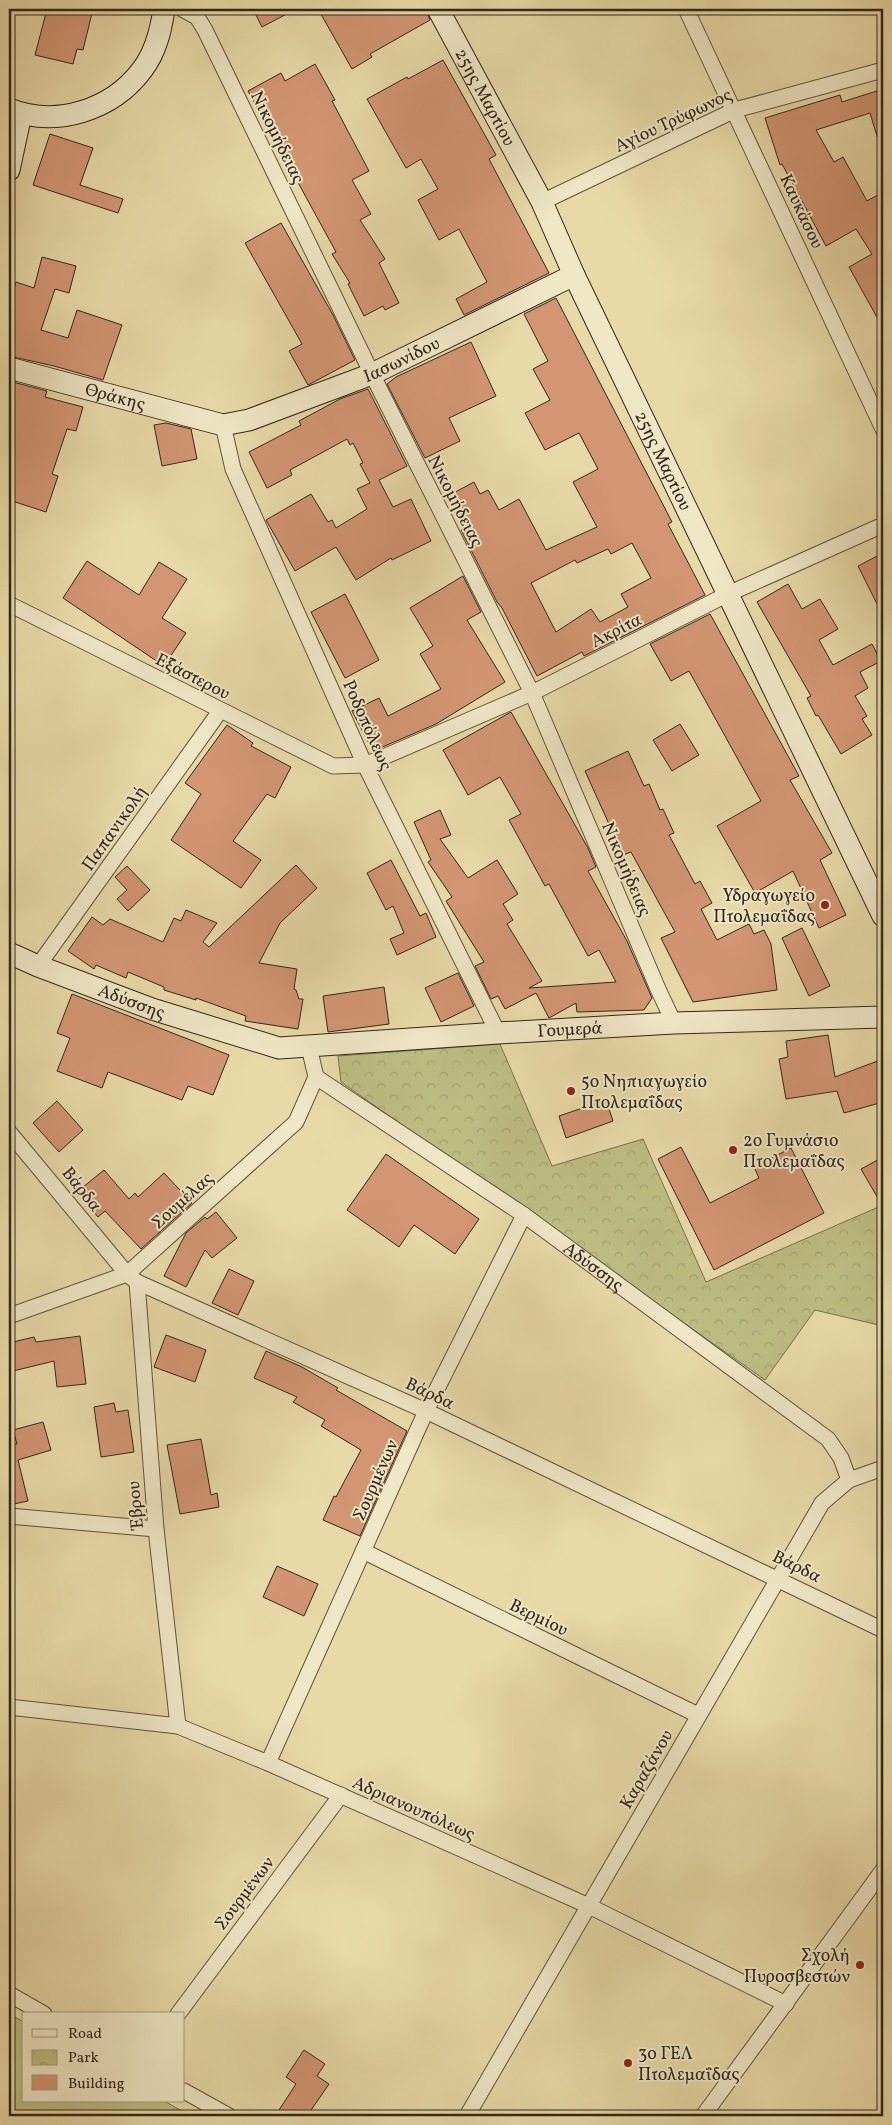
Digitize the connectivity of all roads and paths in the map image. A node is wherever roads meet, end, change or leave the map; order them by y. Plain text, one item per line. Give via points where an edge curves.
1 (164, 9) edge
2 (182, 9) edge
3 (438, 9) edge
4 (686, 9) edge
5 (883, 70) edge
6 (735, 110) junction
7 (15, 112) edge
8 (9, 170) edge
9 (542, 202) junction
10 (574, 275) junction
11 (9, 368) edge
12 (372, 374) junction
13 (223, 425) junction
14 (883, 429) edge
15 (883, 525) edge
16 (728, 594) junction
17 (9, 604) edge
18 (532, 693) junction
19 (220, 711) junction
20 (365, 765) junction
21 (883, 916) edge
22 (9, 953) edge
23 (38, 966) junction
24 (883, 1017) edge
25 (674, 1024) junction
26 (498, 1033) junction
27 (258, 1042) joint
28 (309, 1047) junction
29 (316, 1077) junction
30 (9, 1132) edge
31 (524, 1215) junction
32 (132, 1278) junction
33 (9, 1316) edge
34 (426, 1411) junction
35 (883, 1468) edge
36 (849, 1480) junction
37 (9, 1516) edge
38 (156, 1529) junction
39 (363, 1552) junction
40 (778, 1578) junction
41 (883, 1630) edge
42 (9, 1707) edge
43 (698, 1715) junction
44 (178, 1726) junction
45 (268, 1763) junction
46 (341, 1795) junction
47 (883, 1870) edge
48 (589, 1906) junction
49 (9, 1994) edge
50 (786, 2004) junction
51 (40, 2012) edge
52 (179, 2012) edge
53 (185, 2092) edge
54 (228, 2116) edge
55 (467, 2116) edge
56 (702, 2116) edge

1 - 7 street via 160,35 143,69 116,96 84,112 54,117
2 - 12 street, Νικομήδειας via 197,17 205,30
3 - 9 street, 25ης Μαρτίου
4 - 6 street, Καυκάσου
5 - 6 street, Αγίου Τρύφωνος
6 - 9 street, Αγίου Τρύφωνος
6 - 14 street, Καυκάσου
7 - 8 street
9 - 10 street, 25ης Μαρτίου
10 - 12 street, Ιασωνίδου
10 - 16 street, 25ης Μαρτίου
11 - 13 street, Θράκης
12 - 13 street, Ιασωνίδου via 249,420
12 - 18 street, Νικομήδειας
13 - 20 street, Ροδοπόλεως via 233,469
15 - 16 street, Ακρίτα
16 - 18 street, Ακρίτα
16 - 21 street, 25ης Μαρτίου
17 - 19 street, Εξάστερου
18 - 20 street, Ακρίτα
18 - 25 street, Νικομήδειας
19 - 20 street, Εξάστερου via 332,766
19 - 23 street, Παπανικολή
20 - 26 street, Ροδοπόλεως
22 - 23 street, Αδύσσης
23 - 27 street, Αδύσσης via 152,1009
24 - 25 street, Γουμερά
25 - 26 street, Γουμερά
26 - 28 street, Γουμερά
27 - 28 street, Γουμερά via 279,1048
28 - 29 street
29 - 31 street, Αδύσσης
29 - 32 street, Σουμέλας via 296,1122
30 - 32 street, Βάρδα
31 - 34 street, Σουρμένων
31 - 36 street, Αδύσσης via 828,1439 841,1458
32 - 33 street, Σουμέλας
32 - 34 street, Βάρδα
32 - 38 street, Έβρου
34 - 39 street, Σουρμένων
34 - 40 street, Βάρδα
35 - 36 street, Καραζάνου
36 - 40 street, Καραζάνου via 822,1504
37 - 38 street
38 - 44 street, Έβρου
39 - 43 street, Βερμίου
39 - 45 street, Σουρμένων
40 - 41 street, Βάρδα
40 - 43 street, Καραζάνου
42 - 44 street, Αδριανουπόλεως
43 - 48 street, Καραζάνου
44 - 45 street, Αδριανουπόλεως
45 - 46 street, Αδριανουπόλεως
46 - 48 street, Αδριανουπόλεως
46 - 52 street, Σουρμένων
47 - 50 street
48 - 50 street, Αδριανουπόλεως
48 - 55 street, Καραζάνου
49 - 51 street
50 - 56 street
53 - 54 street

